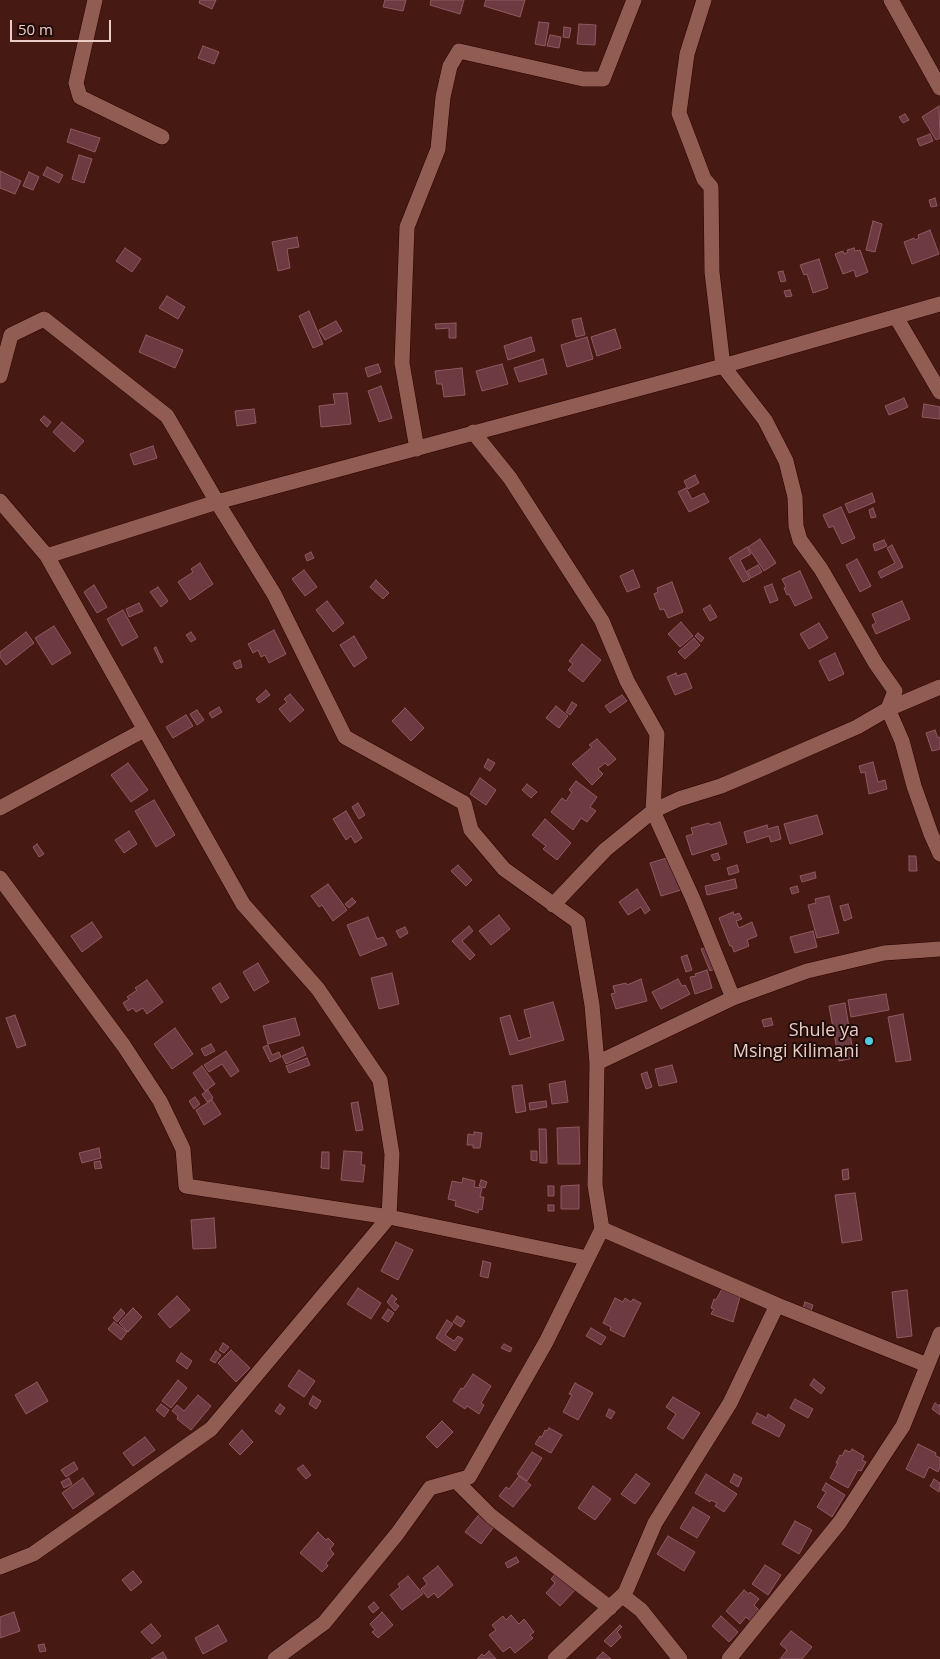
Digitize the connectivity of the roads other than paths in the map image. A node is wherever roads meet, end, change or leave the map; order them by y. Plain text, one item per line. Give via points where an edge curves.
1 (95, 0) edge
2 (634, 0) edge
3 (704, 0) edge
4 (891, 0) edge
5 (940, 88) edge
6 (162, 137) dead end
7 (940, 304) edge
8 (896, 317) junction
9 (723, 366) junction
10 (0, 376) edge
11 (940, 392) edge
12 (473, 432) junction
13 (417, 448) junction
14 (0, 501) edge
15 (217, 502) junction
16 (47, 556) junction
17 (940, 687) edge
18 (888, 709) junction
19 (144, 730) junction
20 (0, 808) edge
21 (653, 810) junction
22 (940, 854) edge
23 (0, 878) edge
24 (553, 905) junction
25 (940, 949) edge
26 (733, 998) junction
27 (597, 1063) junction
28 (389, 1217) junction
29 (602, 1229) junction
30 (588, 1258) junction
31 (777, 1305) junction
32 (940, 1334) edge
33 (927, 1365) junction
34 (456, 1481) junction
35 (0, 1567) edge
36 (623, 1596) junction
37 (610, 1608) junction
38 (275, 1659) edge
39 (555, 1659) edge
40 (680, 1659) edge
41 (729, 1659) edge

1 - 6 street via 76,83 80,97
2 - 13 street via 603,79 583,79 459,51 450,66 438,149 407,227 402,363
3 - 9 street via 687,54 679,113 704,179 711,187 712,272
4 - 5 street
7 - 8 street
8 - 9 street
8 - 11 street
9 - 12 street
9 - 18 street via 765,420 786,461 795,497 800,540 896,692
10 - 15 street via 12,335 44,319 167,416
12 - 13 street
12 - 21 street via 510,478 602,621 627,682 657,734
13 - 15 street
14 - 16 street
15 - 16 street
15 - 24 street via 274,594 345,737 464,803 471,830 504,869
16 - 19 street
17 - 18 street
18 - 21 street via 857,727 770,765
18 - 22 street
19 - 20 street
19 - 28 street via 243,904 318,989 380,1080 392,1154
21 - 24 street via 605,850
21 - 26 street
23 - 28 street via 124,1046 160,1101 183,1149 186,1186
24 - 27 street via 578,922 592,1005
25 - 26 street via 884,953 807,971
26 - 27 street
27 - 29 street via 595,1185
28 - 30 street
28 - 35 street via 210,1429 33,1554
29 - 30 street
29 - 31 street
30 - 34 street via 546,1342 469,1477
31 - 33 street
31 - 36 street via 730,1403 656,1523
32 - 33 street
33 - 41 street via 903,1426 840,1522
34 - 37 street via 491,1516
34 - 38 street via 430,1488 324,1623
36 - 37 street
36 - 40 street via 641,1610
37 - 39 street

